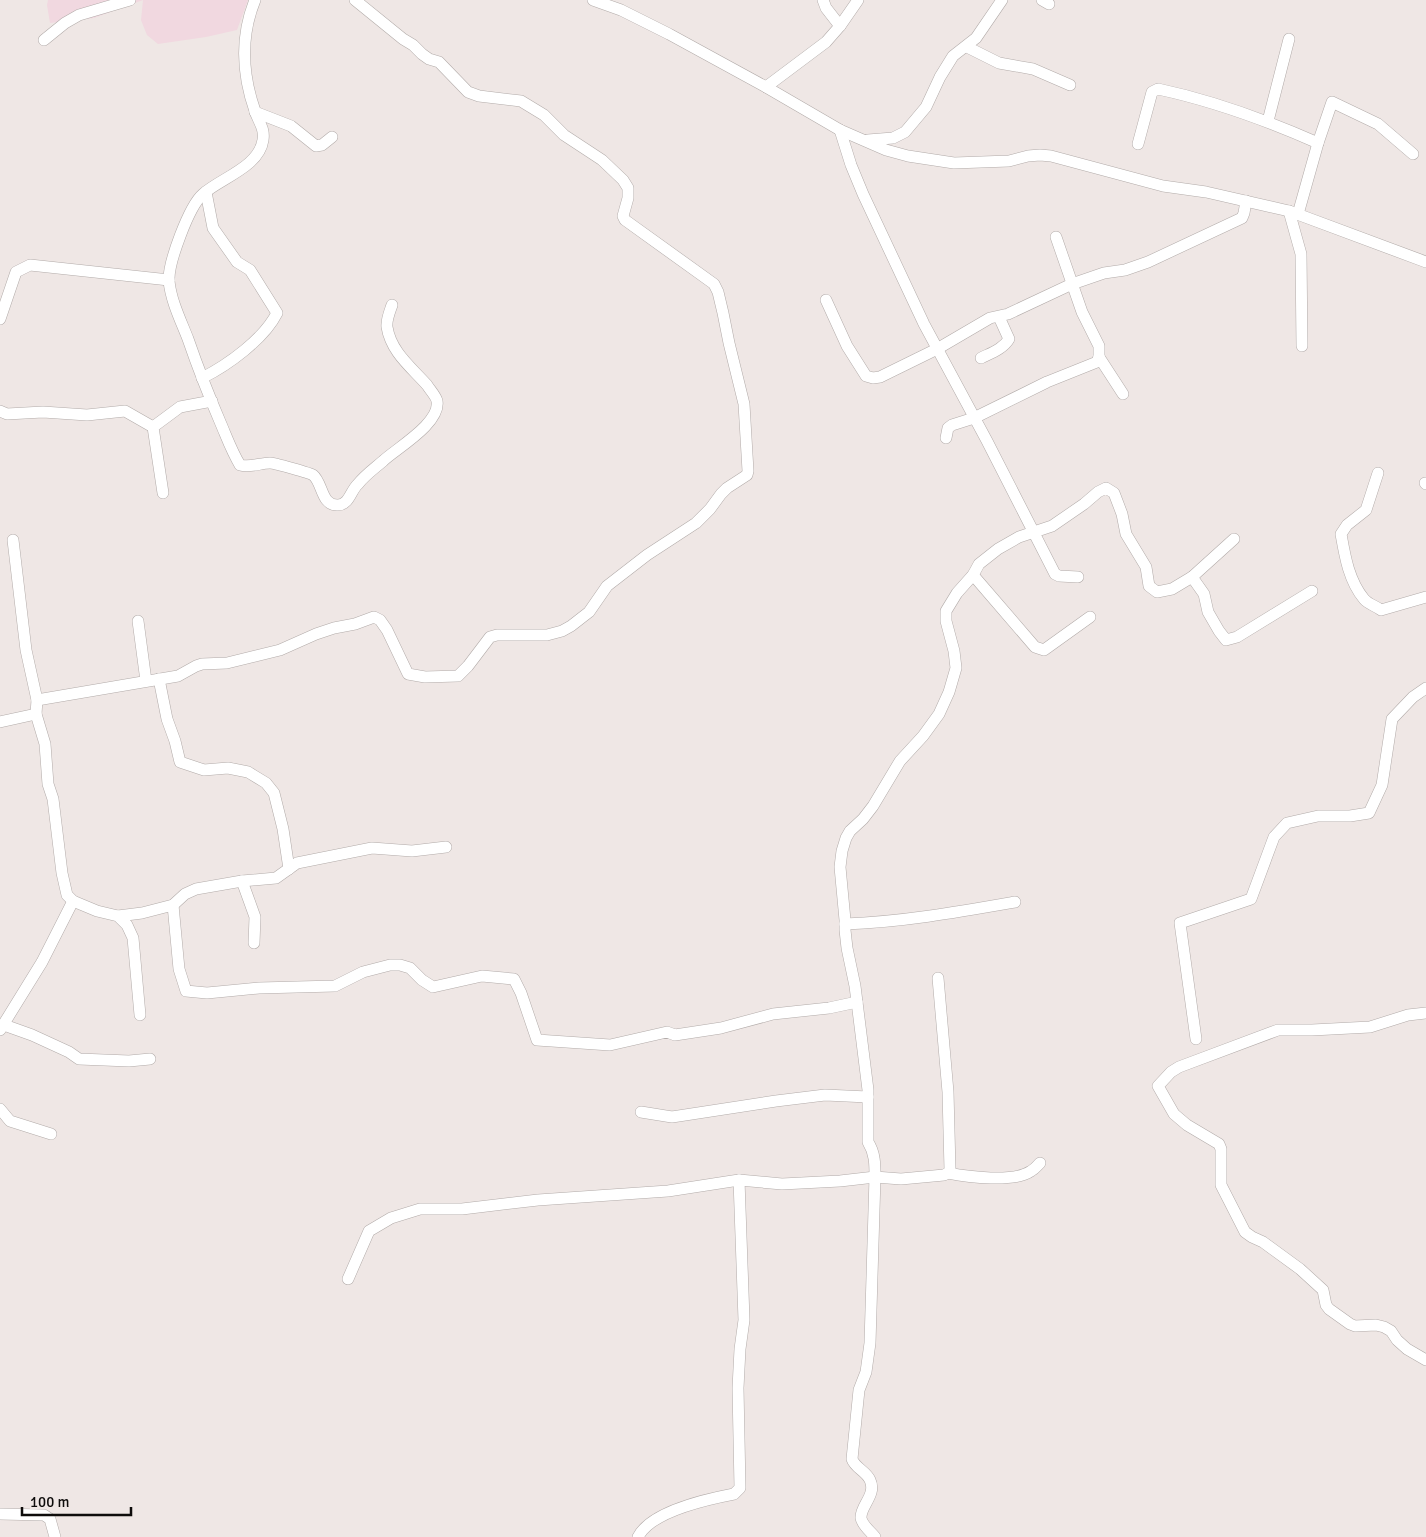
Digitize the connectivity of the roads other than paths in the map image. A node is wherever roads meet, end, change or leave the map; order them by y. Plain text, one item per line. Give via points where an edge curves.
1 (130, 0) edge
2 (255, 0) edge
3 (355, 0) edge
4 (593, 0) edge
5 (822, 0) edge
6 (858, 0) edge
7 (1002, 0) edge
8 (840, 26) junction
9 (1289, 39) dead end
10 (44, 40) dead end
11 (967, 47) junction
12 (1070, 85) dead end
13 (766, 87) junction
14 (255, 112) junction
15 (1268, 121) junction
16 (840, 130) junction
17 (332, 137) dead end
18 (864, 141) junction
19 (1318, 143) junction
20 (1138, 144) dead end
21 (1413, 154) dead end
22 (206, 192) junction
23 (1246, 201) junction
24 (1294, 213) junction
25 (1056, 237) dead end
26 (1426, 262) edge
27 (169, 280) junction
28 (1072, 284) junction
29 (826, 300) dead end
30 (392, 305) dead end
31 (1000, 317) junction
32 (0, 318) edge
33 (1302, 346) dead end
34 (937, 349) junction
35 (1099, 357) junction
36 (981, 358) dead end
37 (202, 378) junction
38 (1123, 394) dead end
39 (212, 401) junction
40 (0, 411) edge
41 (974, 418) junction
42 (153, 427) junction
43 (946, 438) dead end
44 (1378, 473) dead end
45 (163, 493) dead end
46 (1033, 531) junction
47 (13, 540) dead end
48 (1234, 540) dead end
49 (973, 575) junction
50 (1078, 577) dead end
51 (1192, 577) junction
52 (1312, 591) dead end
53 (1426, 597) edge
54 (1090, 617) dead end
55 (138, 622) dead end
56 (159, 679) junction
57 (146, 681) junction
58 (1426, 688) edge
59 (38, 700) junction
60 (36, 714) junction
61 (0, 722) edge
62 (446, 847) dead end
63 (289, 869) junction
64 (242, 881) junction
65 (73, 901) junction
66 (1014, 902) dead end
67 (173, 905) junction
68 (118, 916) junction
69 (845, 924) junction
70 (254, 943) dead end
71 (938, 978) dead end
72 (857, 1002) junction
73 (1426, 1014) edge
74 (140, 1015) dead end
75 (2, 1027) edge
76 (1196, 1039) dead end
77 (150, 1059) dead end
78 (868, 1097) junction
79 (0, 1110) edge
80 (642, 1112) dead end
81 (51, 1134) dead end
82 (1040, 1163) dead end
83 (948, 1173) junction
84 (875, 1178) junction
85 (739, 1180) junction
86 (348, 1279) dead end
87 (1426, 1360) edge
88 (0, 1514) edge
89 (55, 1537) edge
90 (638, 1537) edge
91 (876, 1537) edge

1 - 10 street via 79,15
2 - 14 street via 246,31 245,74
3 - 56 street via 429,60 439,62 468,92 521,101 602,160 628,188 625,220 714,284 724,313 744,404 747,475 727,488 696,522 607,586 588,612 571,626 547,635 490,637 458,676 408,674 387,630 374,617 316,634 280,650 227,663 202,664 178,676
4 - 13 street via 669,34
5 - 8 street
6 - 8 street
7 - 11 street
8 - 13 street via 826,42
9 - 15 street
11 - 12 street via 999,63 1033,69
11 - 18 street via 953,56 926,107 905,132 893,138
13 - 16 street
14 - 17 street via 291,126 316,146
14 - 22 street via 263,129 260,150 245,168
15 - 19 street
15 - 20 street via 1158,89 1152,92
16 - 18 street
16 - 34 street via 850,165
18 - 23 street via 908,156 954,163 1051,156 1163,186
19 - 21 street via 1332,102 1378,124
19 - 24 street
22 - 27 street via 187,218 172,259
22 - 37 street via 212,228 237,262 250,270 277,313 233,360
23 - 24 street
23 - 28 street via 1242,218 1167,254 1125,270
24 - 26 street
24 - 33 street via 1302,254
25 - 28 street
27 - 32 street via 30,265 16,272
27 - 37 street
28 - 31 street
28 - 35 street via 1099,346
29 - 34 street via 847,346 866,376 880,377
30 - 39 street via 386,325 392,342 432,393 437,401 436,410 424,429 357,484 346,502 330,503 312,474 272,463 240,465
31 - 34 street via 990,318
31 - 36 street via 1008,342
34 - 41 street
35 - 38 street
35 - 41 street via 1097,362 1047,382
37 - 39 street
39 - 42 street via 180,407
40 - 42 street via 7,414 87,415 125,411
41 - 43 street via 952,425
41 - 46 street
42 - 45 street
44 - 53 street via 1366,510 1341,534 1352,579 1365,600 1381,610
46 - 49 street via 986,558
46 - 50 street via 1055,574
46 - 51 street via 1052,526 1106,488 1114,493 1126,534 1146,567 1149,586 1157,592 1172,589
47 - 59 street via 26,650
48 - 51 street
49 - 54 street via 1035,647 1044,650
49 - 69 street via 946,611 956,668 939,714 900,761 864,819 846,838 840,867
51 - 52 street via 1204,594 1218,632 1226,640 1237,638
55 - 57 street
56 - 57 street
56 - 63 street via 180,762 204,770 228,768 248,772 266,783 274,794
57 - 59 street
58 - 76 street via 1392,719 1382,785 1368,813 1318,816 1287,823 1274,838 1251,899 1180,923
59 - 60 street
60 - 61 street
60 - 65 street via 45,744 48,784 65,887
62 - 63 street via 412,851 372,848 297,863
63 - 64 street via 276,878
64 - 67 street via 196,889
64 - 70 street via 255,918
65 - 68 street
65 - 75 street via 42,962
66 - 69 street via 954,913
67 - 68 street
67 - 72 street via 179,969 186,992 335,986 363,972 390,965 410,968 433,987 482,976 514,979 537,1040 610,1045 667,1032 675,1035 721,1028 773,1014
68 - 74 street via 132,933
69 - 72 street
71 - 83 street via 948,1092
72 - 78 street
73 - 87 street via 1408,1015 1370,1027 1278,1030 1179,1067 1158,1086 1174,1114 1219,1144 1221,1185 1245,1232 1300,1269 1323,1290 1329,1309 1355,1326 1384,1327 1407,1349
75 - 77 street via 64,1050 79,1059
78 - 80 street via 825,1095 672,1116
78 - 84 street via 868,1142 873,1149
79 - 81 street via 10,1121
82 - 83 street via 1030,1172 1015,1176 986,1178
83 - 84 street via 901,1179
84 - 85 street via 782,1184
84 - 91 street via 870,1343 866,1372 859,1390 852,1451 854,1464 870,1480 871,1490 861,1518
85 - 86 street via 668,1191 462,1209 420,1209 391,1218 369,1231
85 - 90 street via 744,1320 738,1388 740,1488 734,1494 681,1507 645,1527
88 - 89 street via 44,1515 50,1519

